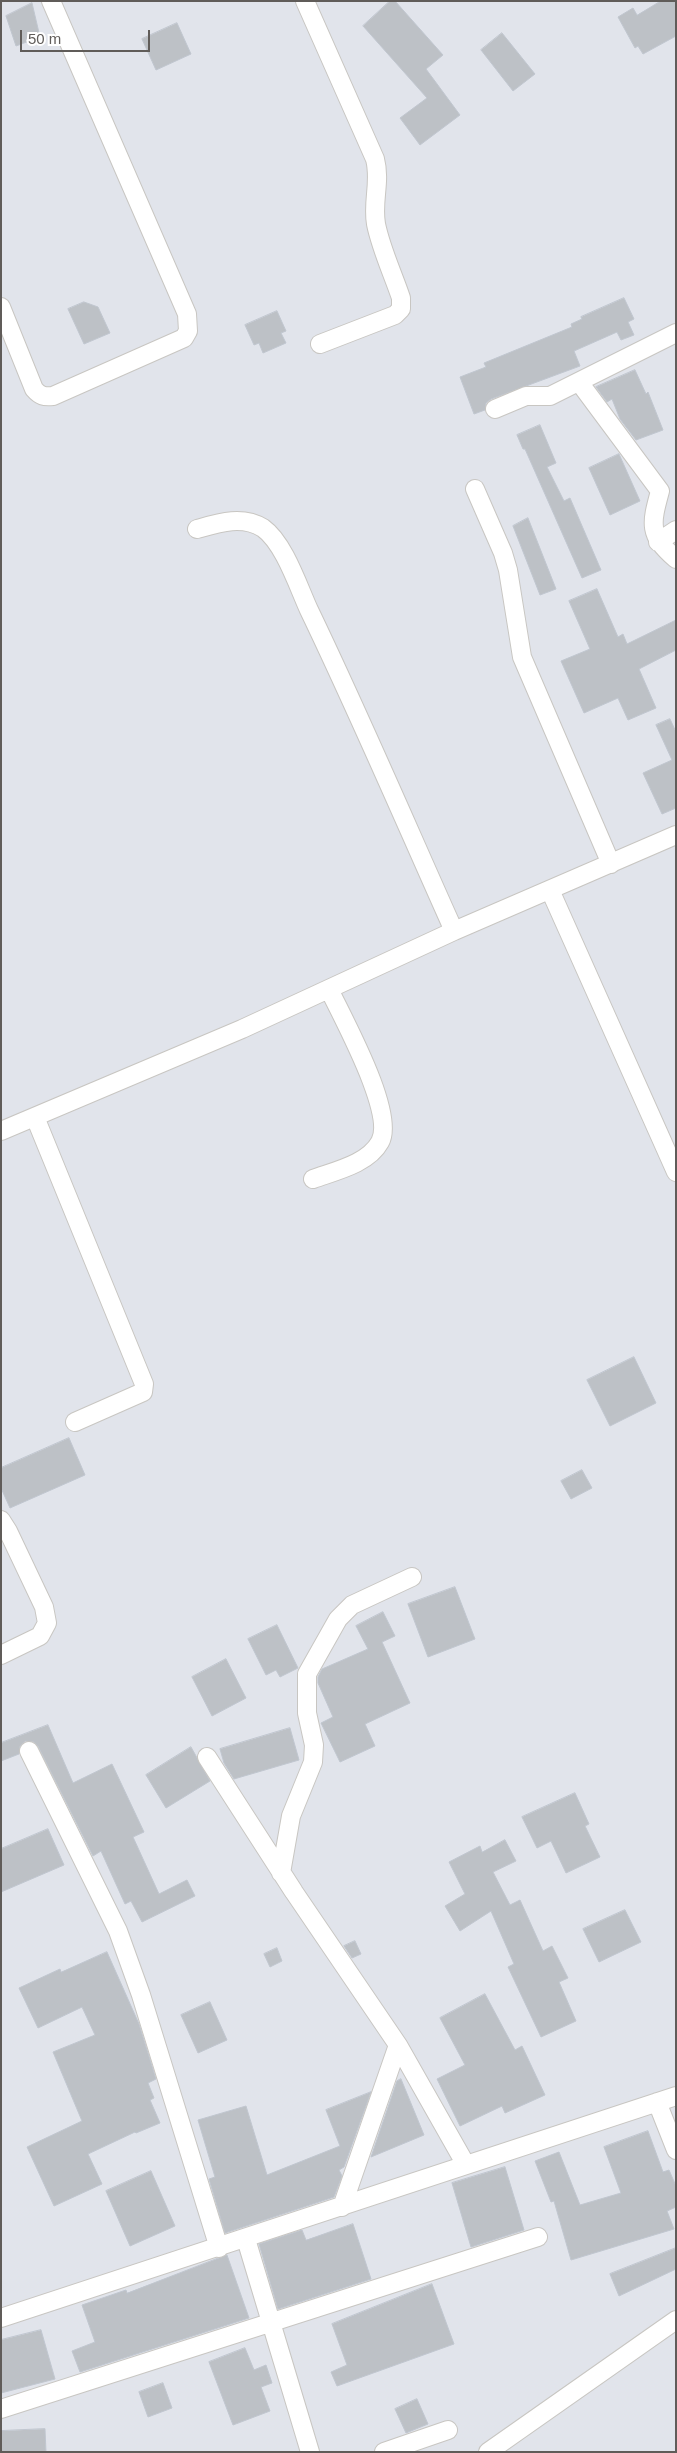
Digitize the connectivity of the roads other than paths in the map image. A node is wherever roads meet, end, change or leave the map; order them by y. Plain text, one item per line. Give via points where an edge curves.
1 (51, 1) edge
2 (305, 1) edge
3 (1, 307) edge
4 (676, 333) edge
5 (320, 344) dead end
6 (579, 382) junction
7 (495, 409) dead end
8 (475, 489) dead end
9 (668, 493) edge
10 (197, 529) dead end
11 (676, 530) edge
12 (658, 542) junction
13 (676, 559) edge
14 (676, 835) edge
15 (611, 864) junction
16 (550, 890) junction
17 (454, 931) junction
18 (329, 989) junction
19 (35, 1117) junction
20 (2, 1127) edge
21 (676, 1172) edge
22 (313, 1178) dead end
23 (75, 1422) dead end
24 (1, 1520) edge
25 (412, 1577) dead end
26 (1, 1655) edge
27 (29, 1751) dead end
28 (207, 1757) dead end
29 (281, 1873) junction
30 (398, 2045) junction
31 (676, 2096) edge
32 (657, 2102) junction
33 (676, 2150) edge
34 (466, 2164) junction
35 (342, 2207) junction
36 (538, 2237) dead end
37 (246, 2239) junction
38 (219, 2248) junction
39 (1, 2318) edge
40 (676, 2320) edge
41 (270, 2323) junction
42 (1, 2409) edge
43 (448, 2430) dead end
44 (310, 2452) edge
45 (384, 2452) edge
46 (488, 2452) edge

1 - 3 street via 187,314 188,331 184,338 45,397 34,389
2 - 5 street via 375,159 379,174 376,225 401,298 400,309 395,315
4 - 6 street
6 - 7 street via 550,396 526,396
6 - 9 street
8 - 15 street via 508,570 522,657
9 - 12 street via 653,517 653,530
10 - 17 street via 226,521 249,523 263,528 278,544
11 - 12 street
12 - 13 street
14 - 15 street
15 - 16 street
16 - 17 street
16 - 21 street
17 - 18 street
18 - 19 street
18 - 22 street via 379,1098 385,1130 380,1143 368,1155
19 - 20 street
19 - 23 street via 144,1384 143,1392 136,1396
24 - 26 street via 44,1607 47,1624 40,1636
25 - 29 street via 352,1605 338,1619 307,1674 307,1713 314,1745 313,1762 291,1816
27 - 38 street via 118,1931
28 - 29 street
29 - 30 street
30 - 34 street
30 - 35 street
31 - 32 street
32 - 33 street
32 - 34 street
34 - 35 street
35 - 37 street
36 - 41 street
37 - 38 street
37 - 41 street
38 - 39 street
40 - 46 street
41 - 42 street
41 - 44 street
43 - 45 street

